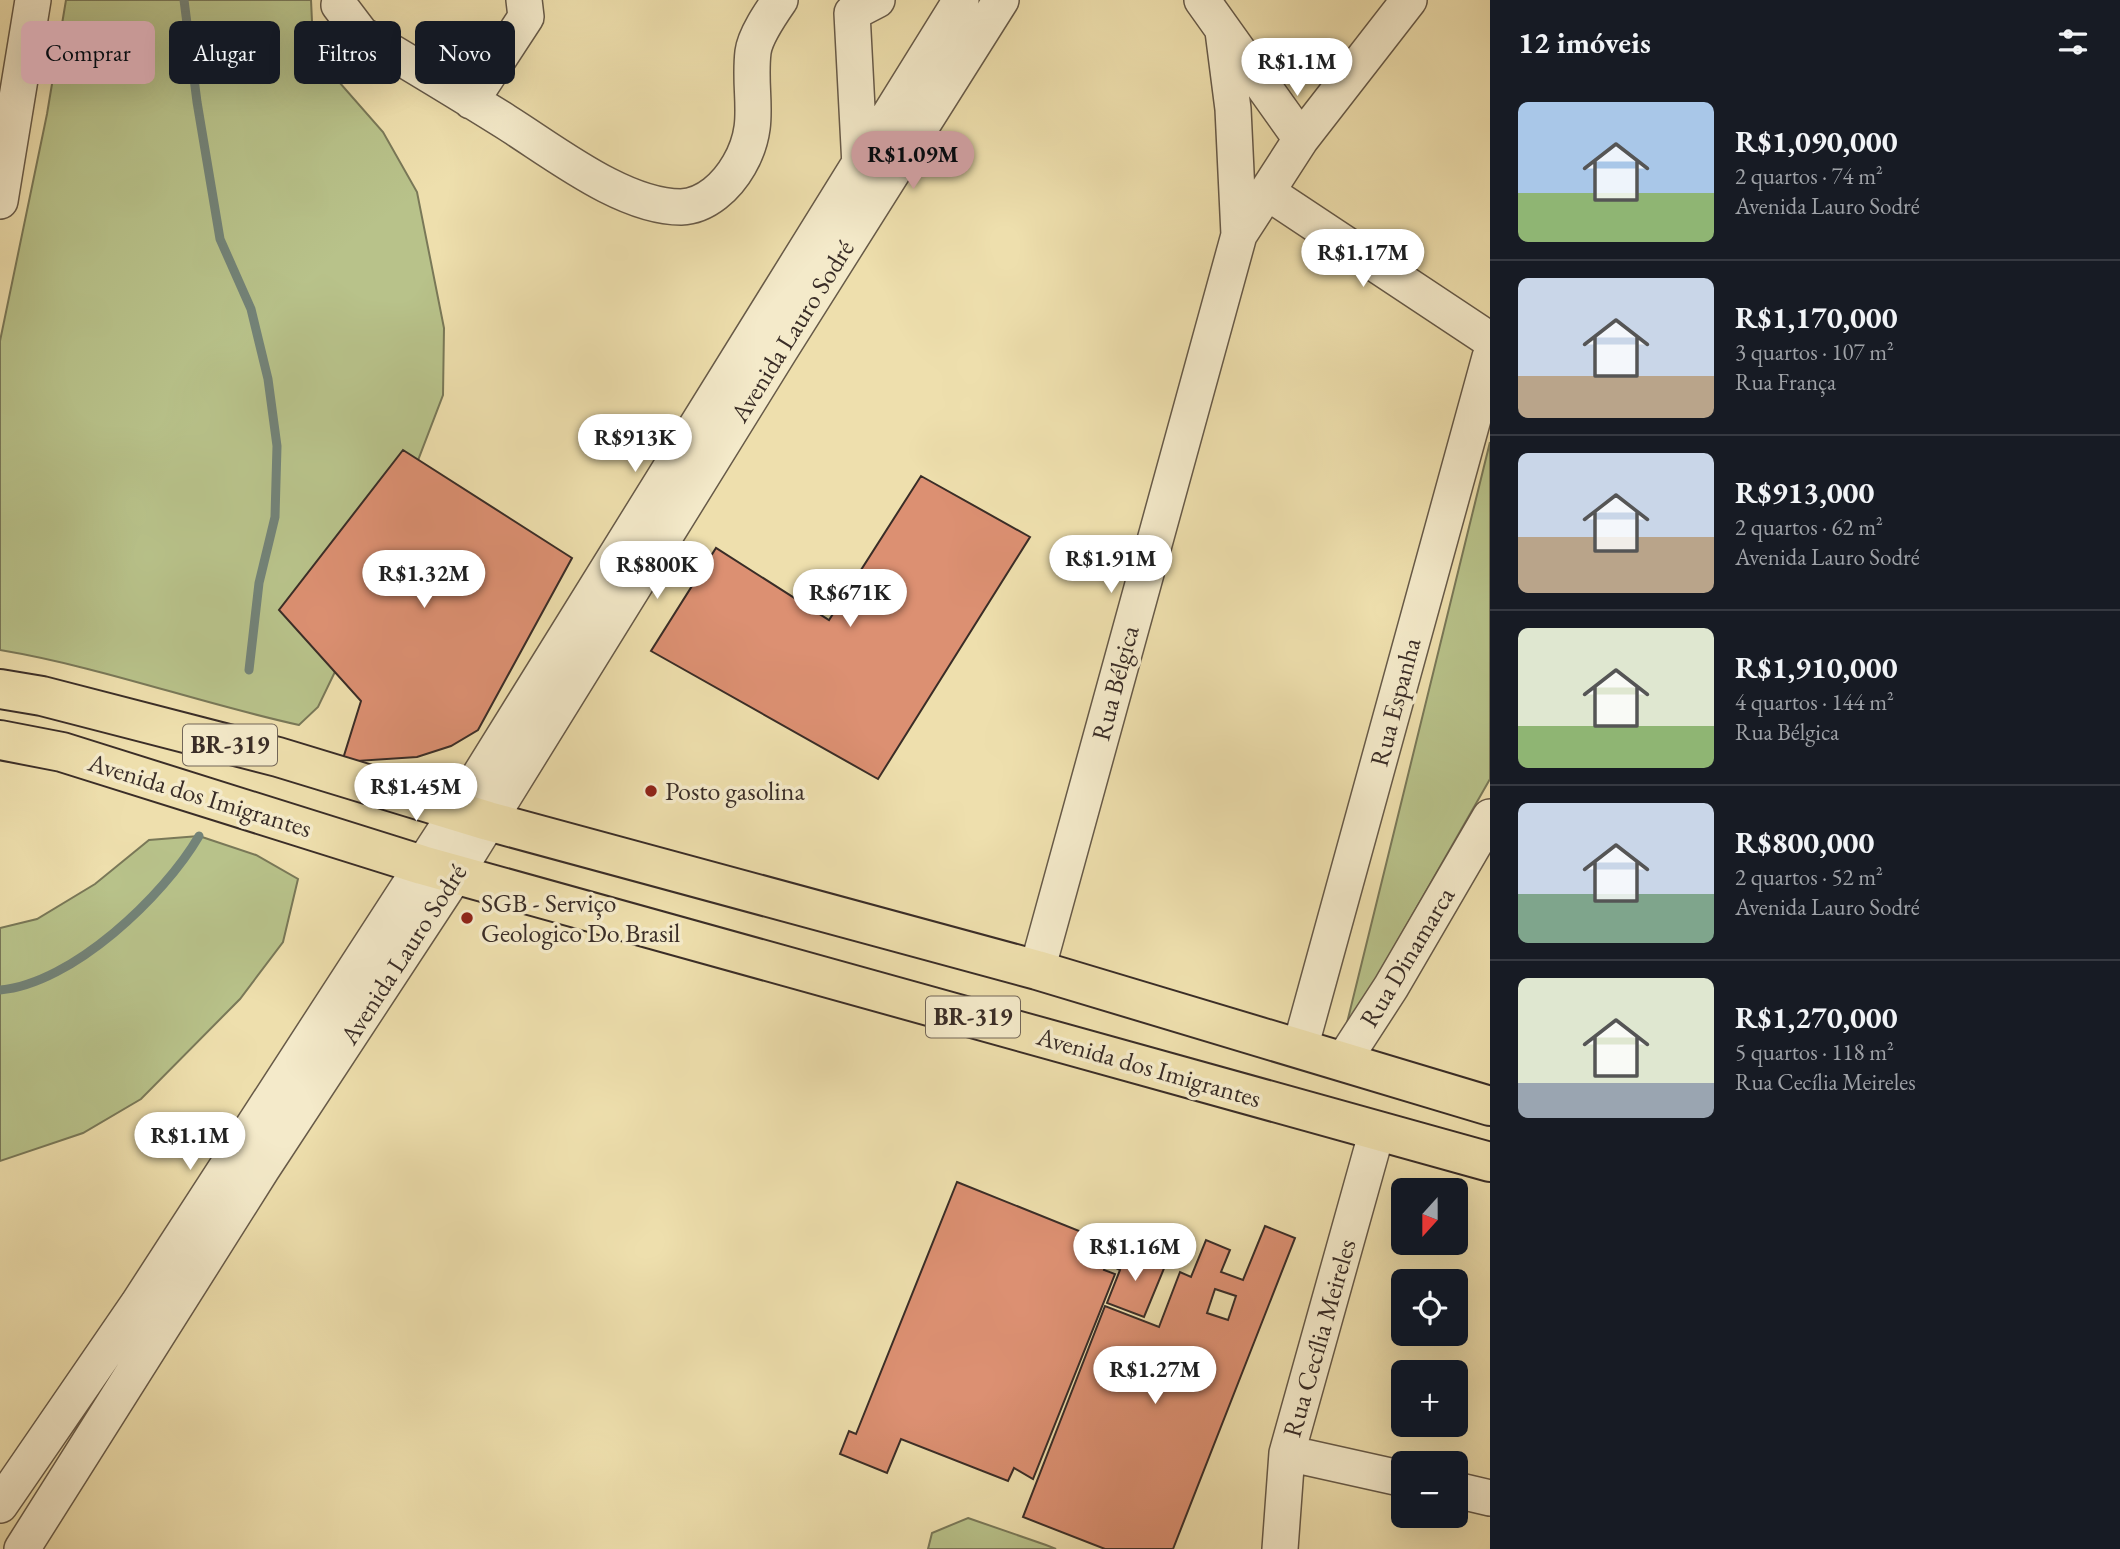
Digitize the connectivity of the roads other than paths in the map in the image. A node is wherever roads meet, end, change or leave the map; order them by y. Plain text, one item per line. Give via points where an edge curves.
1 (33, 0) edge
2 (340, 0) edge
3 (524, 0) edge
4 (780, 0) edge
5 (961, 0) edge
6 (1001, 0) edge
7 (1202, 0) edge
8 (1409, 0) edge
9 (853, 4) edge
10 (1223, 31) junction
11 (471, 101) junction
12 (1301, 139) junction
13 (860, 166) junction
14 (1267, 192) junction
15 (0, 201) edge
16 (1239, 235) junction
17 (1490, 341) edge
18 (1490, 357) edge
19 (0, 689) edge
20 (0, 740) edge
21 (472, 817) junction
22 (1490, 817) edge
23 (439, 869) junction
24 (1037, 970) junction
25 (1300, 1048) junction
26 (1343, 1061) junction
27 (1490, 1106) edge
28 (1377, 1131) junction
29 (1490, 1163) edge
30 (1287, 1453) junction
31 (1391, 1476) edge
32 (1468, 1493) edge
33 (1490, 1498) edge
34 (0, 1504) edge
35 (41, 1517) junction
36 (22, 1549) edge
37 (1280, 1549) edge

1 - 15 street
2 - 11 street via 346,18 361,34
3 - 11 street via 526,17
4 - 11 street via 753,49 755,111 750,142 737,168 703,203 667,206 625,192
5 - 13 street, Avenida Lauro Sodré
6 - 21 street, Avenida Lauro Sodré
7 - 10 street
8 - 12 street
9 - 13 street
10 - 12 street
10 - 16 street via 1233,109
12 - 14 street
13 - 21 street, Avenida Lauro Sodré
14 - 16 street
14 - 17 street
16 - 24 street, Rua Bélgica
18 - 25 street, Rua Espanha
19 - 21 highway, Avenida dos Imigrantes / BR-319 via 278,757
20 - 23 highway, Avenida dos Imigrantes / BR-319 via 62,752
21 - 23 street, Avenida Lauro Sodré
21 - 24 highway, Avenida dos Imigrantes / BR-319
22 - 26 street, Rua Dinamarca
23 - 28 highway, Avenida dos Imigrantes / BR-319
23 - 34 street, Avenida Lauro Sodré
23 - 35 street, Avenida Lauro Sodré
24 - 25 highway, Avenida dos Imigrantes / BR-319
25 - 26 highway, Avenida dos Imigrantes / BR-319
26 - 27 highway, Avenida dos Imigrantes / BR-319
28 - 29 highway, Avenida dos Imigrantes / BR-319
28 - 30 street, Rua Cecília Meireles
30 - 31 street
30 - 37 street, Rua Cecília Meireles
32 - 33 street
34 - 35 street
35 - 36 street, Avenida Lauro Sodré

